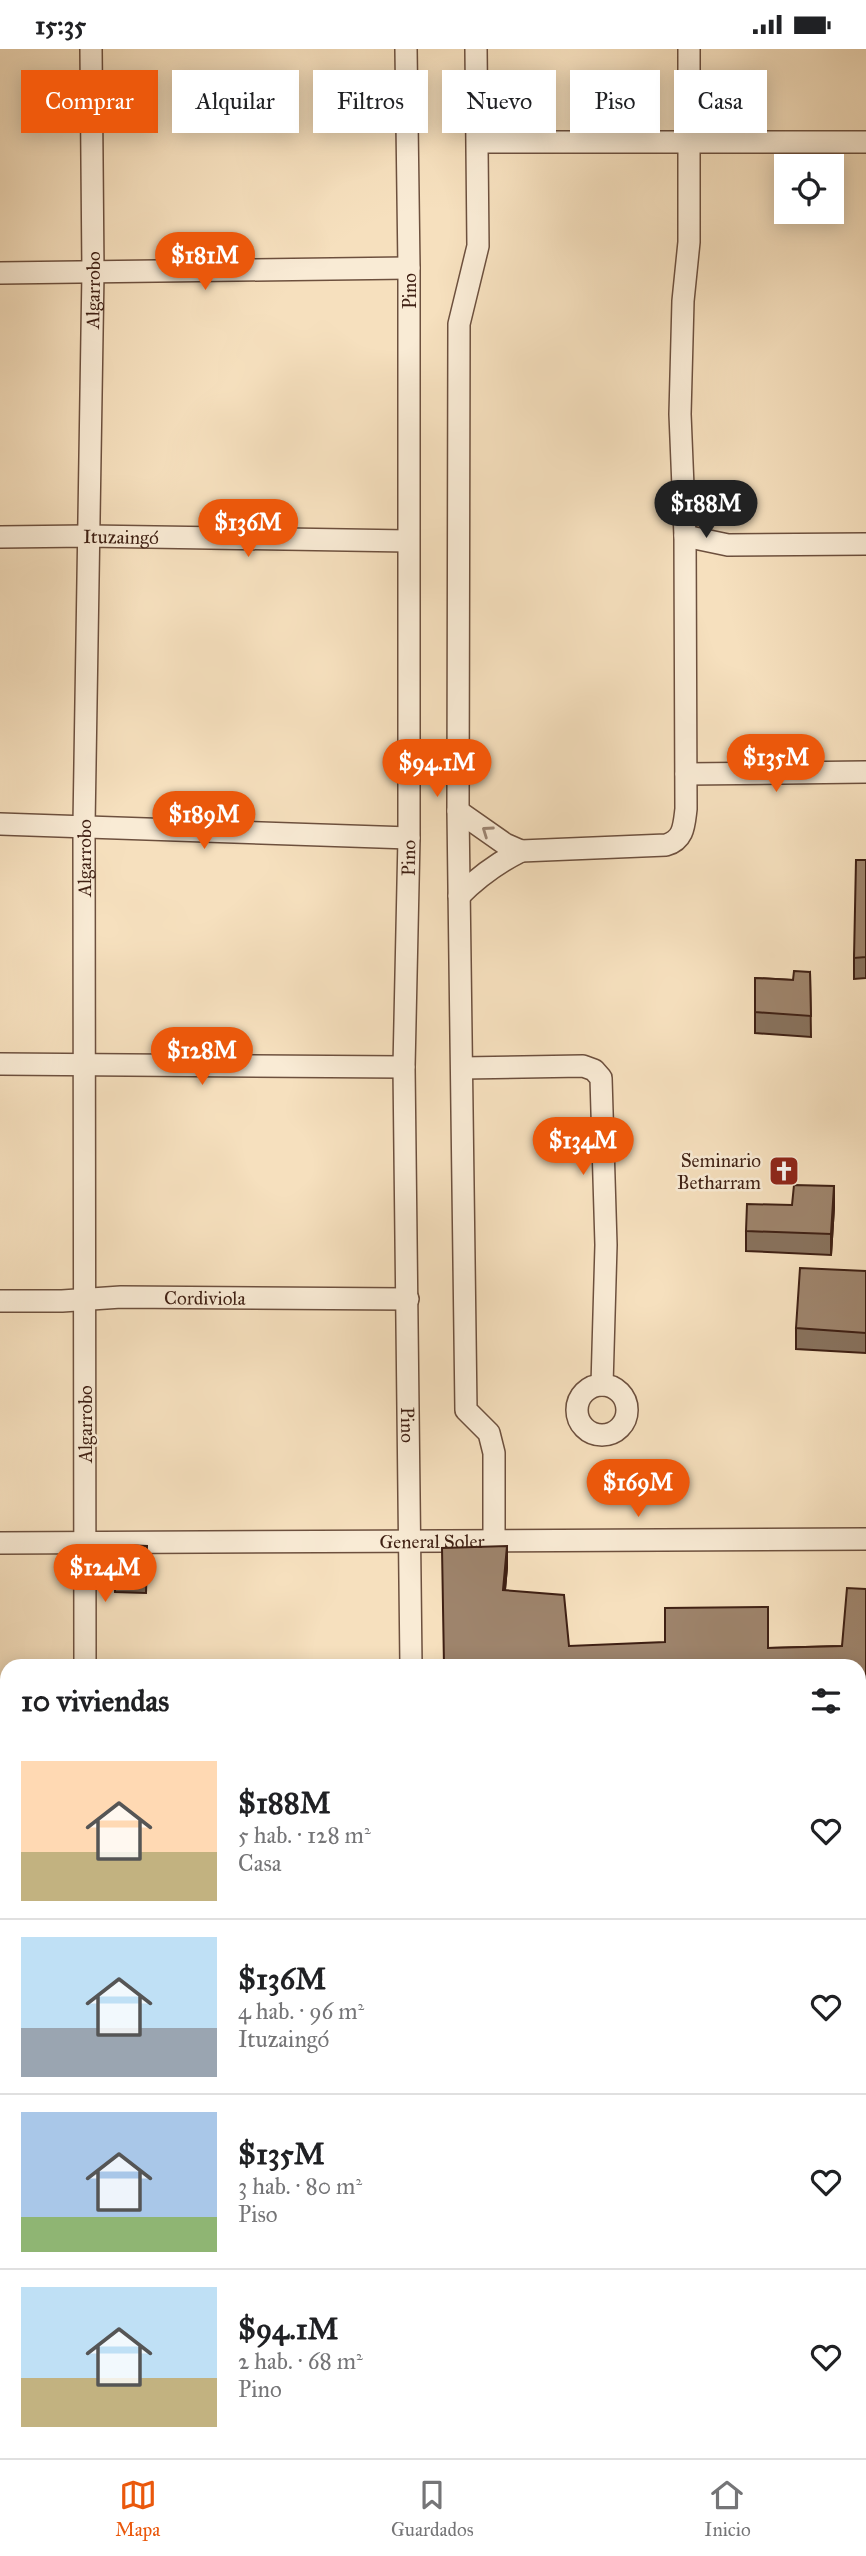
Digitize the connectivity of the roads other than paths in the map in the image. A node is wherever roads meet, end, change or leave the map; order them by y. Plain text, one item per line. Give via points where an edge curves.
1 (91, 49) edge
2 (406, 49) edge
3 (476, 49) edge
4 (690, 49) edge
5 (478, 142) junction
6 (690, 142) junction
7 (866, 142) edge
8 (409, 268) junction
9 (93, 272) junction
10 (0, 273) edge
11 (88, 536) junction
12 (685, 536) junction
13 (0, 537) edge
14 (408, 541) junction
15 (866, 544) edge
16 (866, 772) edge
17 (686, 774) junction
18 (458, 811) junction
19 (0, 824) edge
20 (84, 825) junction
21 (409, 838) junction
22 (521, 851) junction
23 (459, 896) junction
24 (0, 1064) edge
25 (85, 1066) junction
26 (404, 1067) junction
27 (462, 1068) junction
28 (86, 1298) junction
29 (408, 1299) junction
30 (0, 1301) edge
31 (602, 1385) dead end
32 (866, 1539) edge
33 (84, 1541) junction
34 (494, 1541) junction
35 (410, 1542) junction
36 (0, 1543) edge
37 (85, 1659) edge
38 (411, 1659) edge

1 - 9 street, Algarrobo
2 - 8 street, Pino
3 - 5 street
4 - 6 street
5 - 6 street
5 - 18 street via 478,246 459,324
6 - 7 street
6 - 12 street via 680,414
8 - 9 street
8 - 14 street, Pino
9 - 10 street
9 - 11 street, Algarrobo
11 - 13 street, Ituzaingó
11 - 14 street, Ituzaingó
11 - 20 street, Algarrobo
12 - 15 street via 728,545
12 - 17 street
14 - 21 street, Pino
16 - 17 street
17 - 22 street via 682,833 673,843
22 -> 18 street
18 - 23 street
19 - 20 street
20 - 21 street
20 - 25 street, Algarrobo
21 - 26 street, Pino
22 - 23 street via 494,866
23 - 27 street
24 - 25 street
25 - 26 street
25 - 28 street, Algarrobo
26 - 29 street, Pino
27 - 31 street via 583,1066 601,1078 606,1245
27 - 34 street via 466,1410 489,1433 494,1453
28 - 29 street, Cordiviola
28 - 30 street, Cordiviola
28 - 33 street, Algarrobo
29 - 35 street, Pino
32 - 34 street, General Soler
33 - 35 street, General Soler
33 - 36 street, General Soler
33 - 37 street, Algarrobo
34 - 35 street, General Soler
35 - 38 street, Pino

